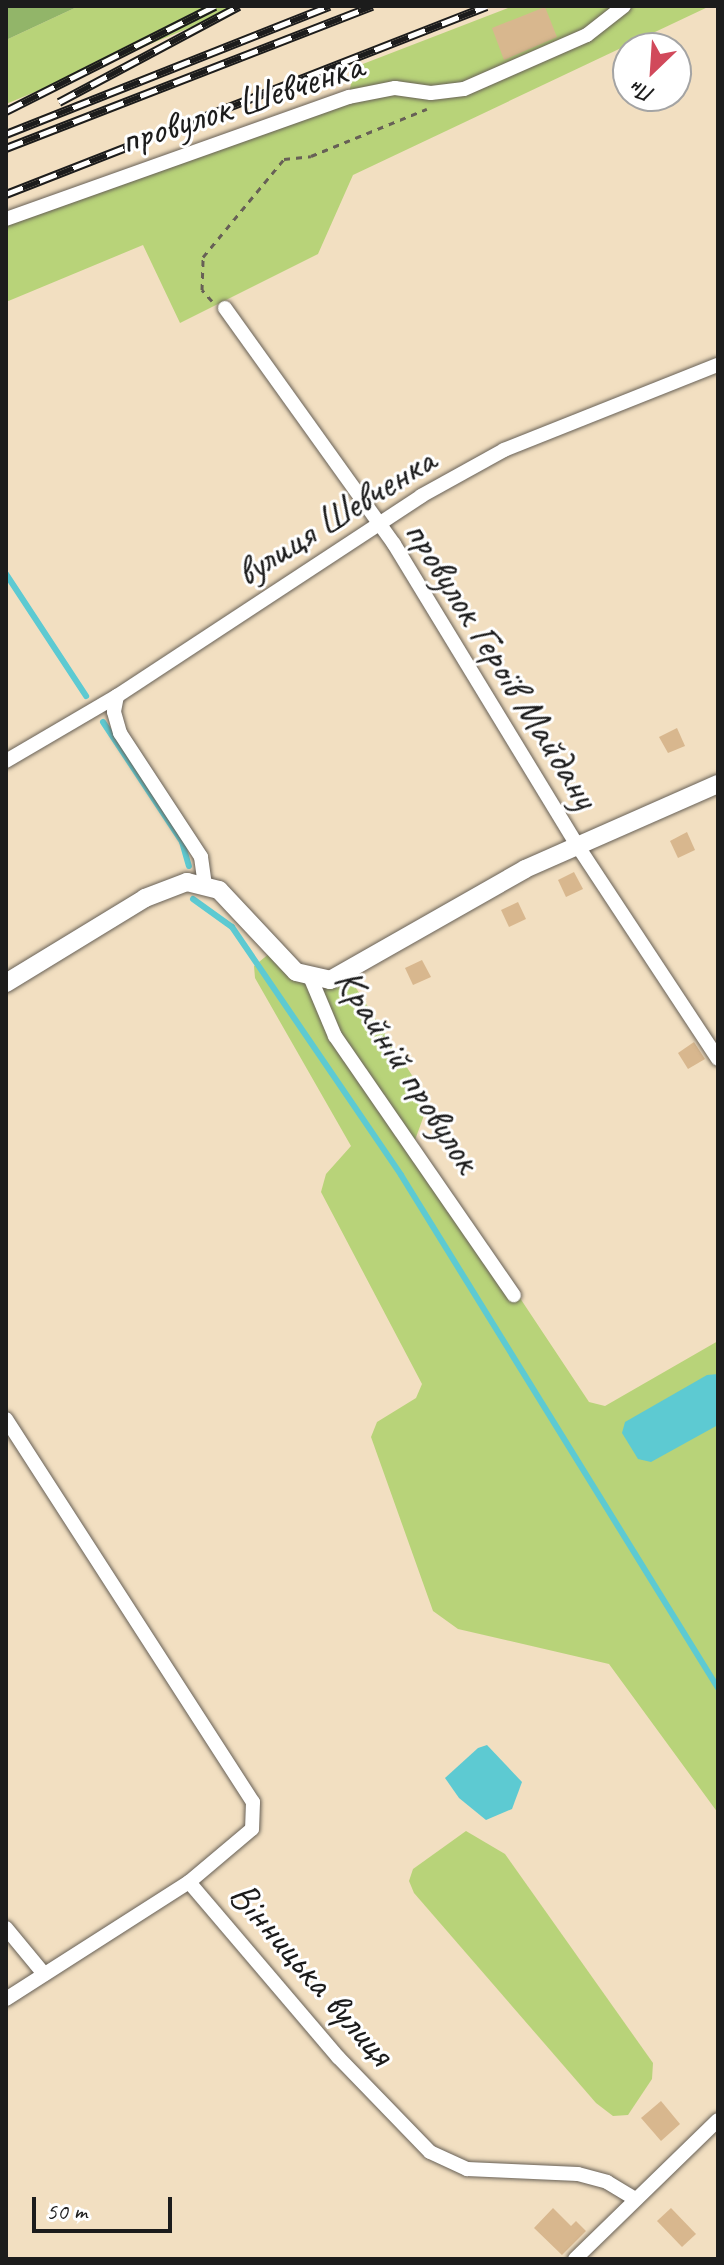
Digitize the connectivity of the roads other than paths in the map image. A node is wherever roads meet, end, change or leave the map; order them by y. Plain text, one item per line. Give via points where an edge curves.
1 (624, 6) edge
2 (6, 219) edge
3 (225, 308) road end
4 (718, 365) edge
5 (377, 524) junction
6 (117, 696) junction
7 (6, 761) edge
8 (718, 784) edge
9 (577, 845) junction
10 (205, 884) junction
11 (311, 979) junction
12 (6, 983) edge
13 (718, 1059) edge
14 (514, 1295) dead end
15 (6, 1419) edge
16 (189, 1882) junction
17 (6, 1928) edge
18 (44, 1974) junction
19 (6, 1999) edge
20 (718, 2120) edge
21 (634, 2198) junction
22 (575, 2259) edge

1 - 2 street, провулок Шевченка via 587,35 528,65 450,92 395,88 349,97
3 - 5 street, провулок Героїв Майдану
4 - 5 street, вулиця Шевченка via 504,450
5 - 6 street, вулиця Шевченка
5 - 9 street, провулок Героїв Майдану
6 - 7 street, вулиця Шевченка
6 - 10 street via 114,712 120,733 201,857
8 - 9 street
9 - 11 street via 525,869 347,974
9 - 13 street, провулок Героїв Майдану
10 - 11 street, Крайній провулок via 229,897 282,958
10 - 12 street via 187,882 157,893
11 - 14 street, Крайній провулок via 335,1036
15 - 16 street, Вінницька вулиця via 253,1802 252,1829
16 - 18 street
16 - 21 street, Вінницька вулиця via 338,2057 430,2152 467,2169 578,2174 607,2182
17 - 18 street
18 - 19 street
20 - 21 street
21 - 22 street

